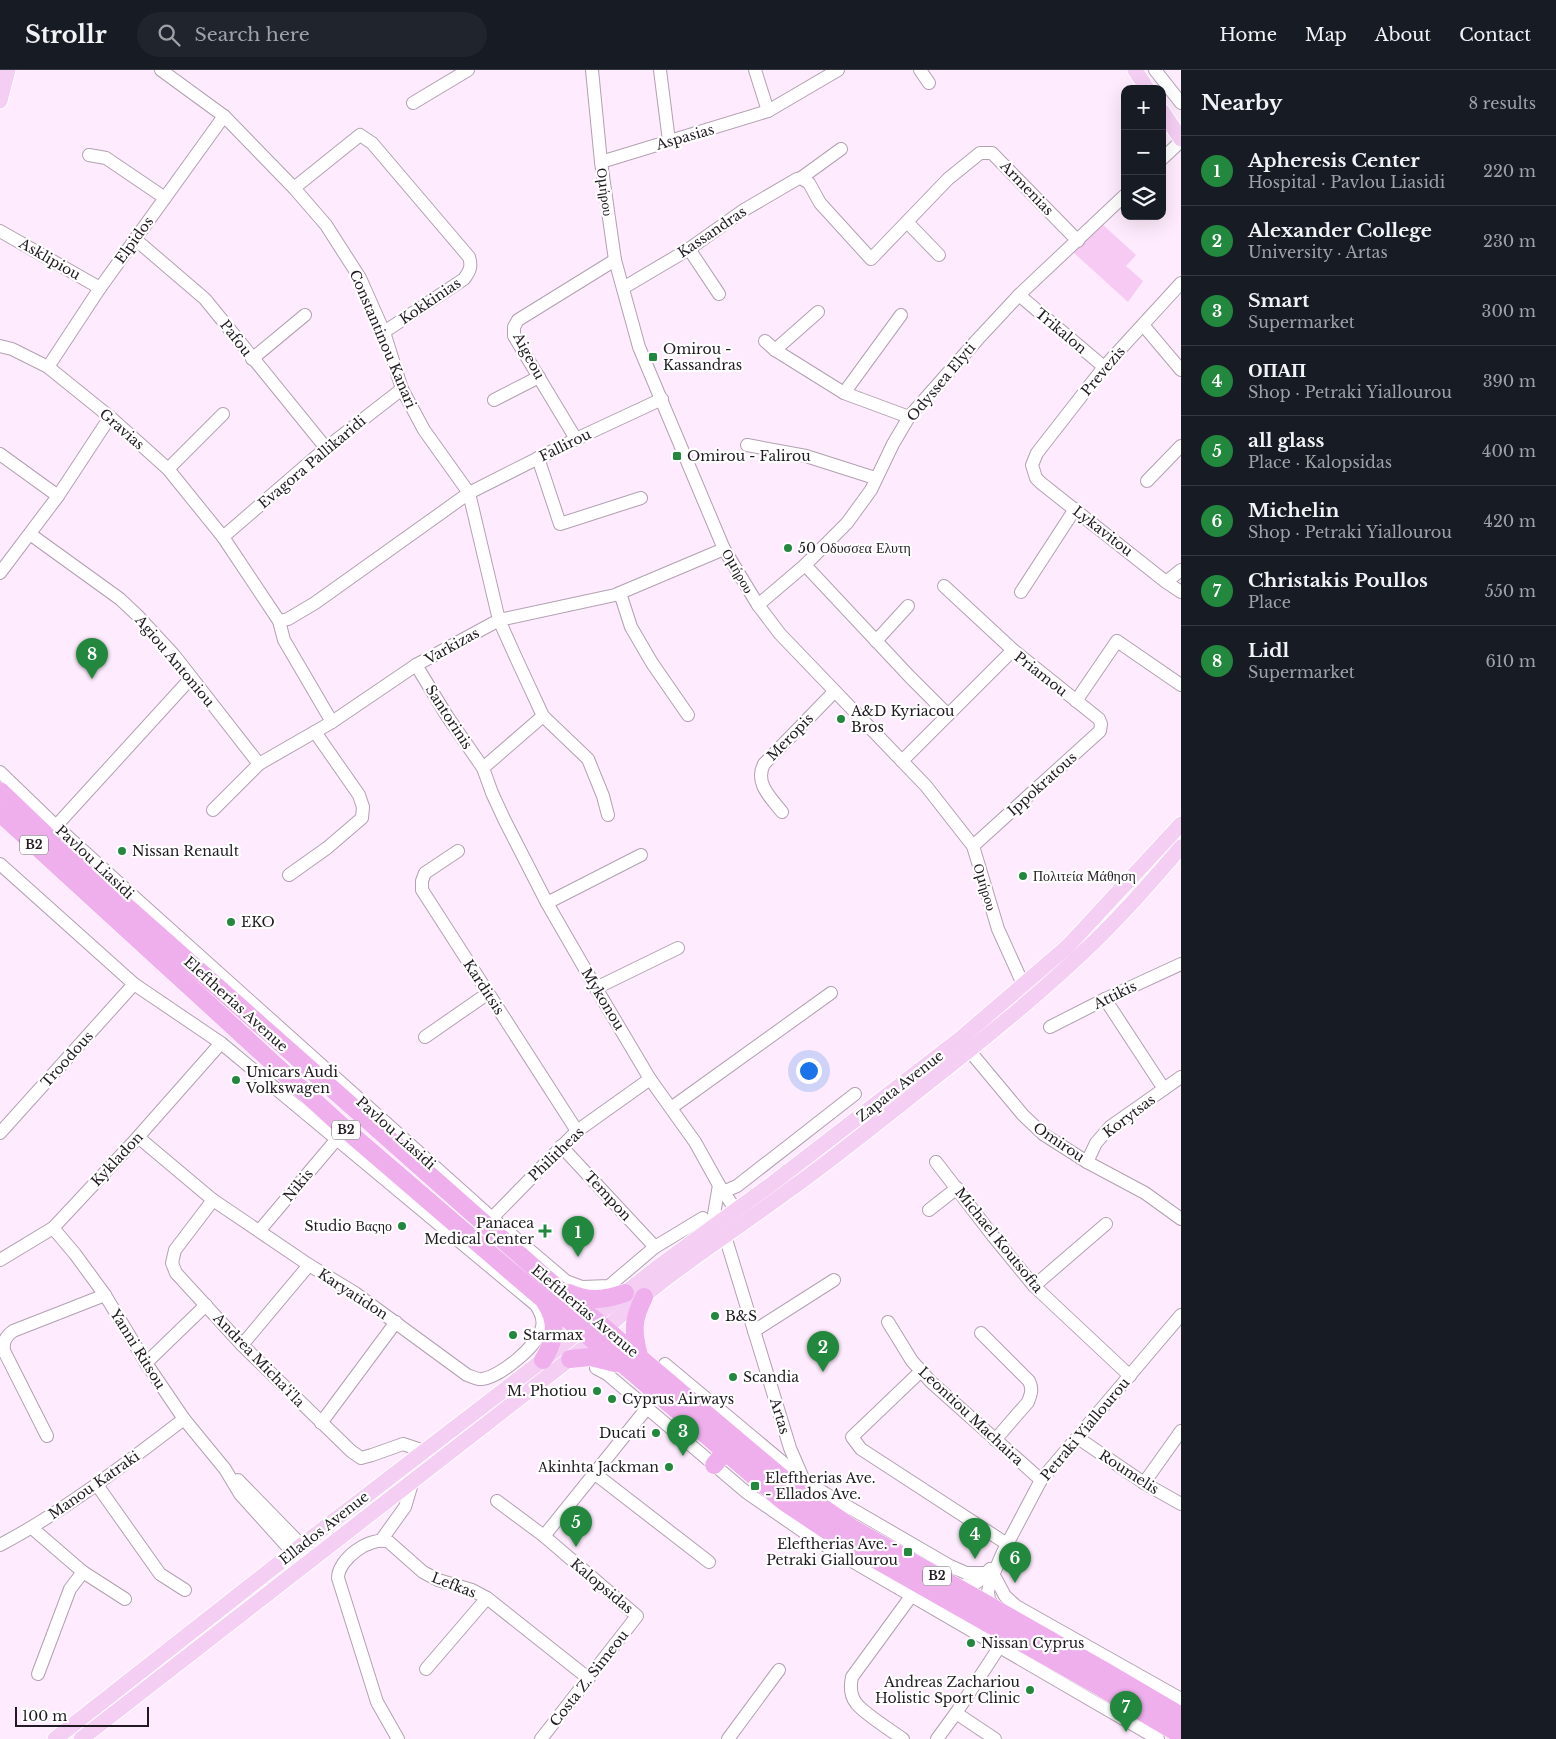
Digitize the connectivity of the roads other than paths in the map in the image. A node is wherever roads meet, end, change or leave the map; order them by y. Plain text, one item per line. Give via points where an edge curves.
1 (8, 70) edge
2 (161, 70) edge
3 (468, 70) edge
4 (592, 70) edge
5 (660, 70) edge
6 (755, 70) edge
7 (920, 70) edge
8 (1155, 70) edge
9 (832, 72) edge
10 (1140, 72) edge
11 (453, 73) edge
12 (929, 83) dead end
13 (1145, 85) edge
14 (0, 100) edge
15 (413, 103) dead end
16 (1181, 103) edge
17 (768, 111) junction
18 (224, 116) junction
19 (1166, 117) edge
20 (1181, 140) edge
21 (669, 141) junction
22 (841, 148) dead end
23 (89, 155) dead end
24 (1166, 155) edge
25 (601, 162) junction
26 (802, 178) junction
27 (294, 188) junction
28 (164, 198) junction
29 (1121, 200) edge
30 (907, 222) junction
31 (0, 231) edge
32 (135, 239) junction
33 (1078, 241) junction
34 (689, 249) junction
35 (939, 255) dead end
36 (615, 260) junction
37 (1181, 283) edge
38 (100, 288) junction
39 (623, 288) junction
40 (719, 294) dead end
41 (1019, 295) junction
42 (818, 312) dead end
43 (305, 315) dead end
44 (902, 315) dead end
45 (1143, 325) junction
46 (384, 332) junction
47 (764, 341) dead end
48 (0, 346) edge
49 (775, 350) junction
50 (252, 359) junction
51 (48, 366) junction
52 (1104, 367) junction
53 (1181, 370) edge
54 (539, 377) junction
55 (402, 389) junction
56 (844, 393) junction
57 (662, 399) junction
58 (494, 400) dead end
59 (223, 414) dead end
60 (910, 416) junction
61 (110, 417) junction
62 (576, 439) junction
63 (746, 445) dead end
64 (1181, 446) edge
65 (326, 448) junction
66 (0, 454) edge
67 (538, 458) junction
68 (1032, 466) joint
69 (168, 469) junction
70 (875, 478) junction
71 (1147, 481) dead end
72 (469, 493) junction
73 (58, 496) junction
74 (641, 498) dead end
75 (1075, 509) junction
76 (30, 534) junction
77 (224, 537) junction
78 (724, 549) junction
79 (806, 565) junction
80 (1181, 570) edge
81 (0, 573) edge
82 (1166, 582) junction
83 (944, 586) dead end
84 (1021, 592) dead end
85 (1181, 592) edge
86 (620, 593) junction
87 (758, 605) junction
88 (908, 606) dead end
89 (499, 620) junction
90 (279, 621) junction
91 (876, 641) junction
92 (1013, 650) junction
93 (416, 666) junction
94 (191, 678) junction
95 (1181, 685) edge
96 (834, 692) junction
97 (1076, 701) junction
98 (688, 715) dead end
99 (948, 715) junction
100 (543, 716) junction
101 (1099, 718) joint
102 (332, 722) junction
103 (315, 732) junction
104 (902, 761) junction
105 (259, 764) junction
106 (483, 768) junction
107 (0, 772) edge
108 (0, 791) edge
109 (213, 810) dead end
110 (782, 812) dead end
111 (0, 813) edge
112 (608, 814) dead end
113 (1181, 824) edge
114 (56, 826) junction
115 (973, 846) junction
116 (1181, 848) edge
117 (458, 851) dead end
118 (641, 855) dead end
119 (0, 864) edge
120 (289, 875) dead end
121 (546, 903) junction
122 (163, 938) junction
123 (181, 940) junction
124 (678, 948) dead end
125 (1181, 964) edge
126 (214, 977) junction
127 (134, 984) junction
128 (1022, 985) junction
129 (596, 988) junction
130 (831, 993) dead end
131 (488, 994) junction
132 (1105, 999) junction
133 (1031, 1000) junction
134 (1050, 1027) dead end
135 (426, 1037) dead end
136 (221, 1043) junction
137 (965, 1045) junction
138 (1181, 1077) edge
139 (650, 1080) junction
140 (1164, 1089) junction
141 (855, 1094) dead end
142 (671, 1108) junction
143 (577, 1131) junction
144 (0, 1133) edge
145 (138, 1137) junction
146 (336, 1140) junction
147 (561, 1146) junction
148 (936, 1162) dead end
149 (1088, 1162) junction
150 (721, 1188) junction
151 (957, 1188) junction
152 (213, 1200) junction
153 (737, 1208) junction
154 (929, 1210) dead end
155 (492, 1218) junction
156 (1181, 1219) edge
157 (707, 1222) junction
158 (1106, 1224) dead end
159 (53, 1228) junction
160 (260, 1230) junction
161 (725, 1236) junction
162 (655, 1247) junction
163 (0, 1260) edge
164 (309, 1265) junction
165 (834, 1280) dead end
166 (1034, 1286) junction
167 (625, 1293) junction
168 (105, 1295) junction
169 (544, 1297) junction
170 (644, 1297) junction
171 (206, 1306) junction
172 (396, 1322) junction
173 (888, 1322) dead end
174 (1179, 1322) edge
175 (593, 1330) junction
176 (754, 1331) junction
177 (980, 1333) dead end
178 (242, 1345) junction
179 (570, 1359) junction
180 (543, 1360) junction
181 (632, 1361) junction
182 (146, 1363) junction
183 (665, 1364) dead end
184 (596, 1368) dead end
185 (921, 1371) junction
186 (1130, 1376) junction
187 (647, 1408) junction
188 (184, 1419) junction
189 (321, 1423) junction
190 (1181, 1431) edge
191 (47, 1436) dead end
192 (1078, 1438) junction
193 (996, 1440) junction
194 (424, 1451) junction
195 (719, 1459) junction
196 (594, 1473) junction
197 (413, 1480) junction
198 (804, 1480) junction
199 (1041, 1480) junction
200 (1144, 1483) junction
201 (97, 1485) junction
202 (497, 1501) dead end
203 (1181, 1504) edge
204 (32, 1528) junction
205 (544, 1536) junction
206 (382, 1539) junction
207 (0, 1545) edge
208 (1005, 1548) junction
209 (297, 1549) junction
210 (308, 1561) junction
211 (709, 1562) dead end
212 (83, 1572) junction
213 (990, 1574) junction
214 (942, 1580) junction
215 (185, 1590) dead end
216 (912, 1595) junction
217 (487, 1598) junction
218 (126, 1600) dead end
219 (998, 1611) junction
220 (637, 1616) joint
221 (1000, 1646) junction
222 (426, 1669) dead end
223 (779, 1670) dead end
224 (38, 1674) dead end
225 (588, 1678) junction
226 (1181, 1699) edge
227 (956, 1713) junction
228 (1181, 1716) edge
229 (1181, 1734) edge
230 (549, 1736) edge
231 (730, 1738) edge
232 (55, 1739) edge
233 (81, 1739) edge
234 (398, 1739) edge
235 (903, 1739) edge
236 (937, 1739) edge
237 (995, 1739) edge
238 (1158, 1739) edge

1 - 14 main road
2 - 18 street, Constantinou Kanari
3 - 11 street
4 - 25 street, Ομήρου
5 - 21 street
6 - 17 street
7 - 12 street
8 - 16 street
9 - 17 street, Aspasias
10 - 13 main road
11 - 15 street
17 - 21 street, Aspasias
18 - 27 street, Constantinou Kanari
18 - 28 street, Elpidos
19 - 20 main road
20 - 24 street
21 - 25 street, Aspasias
22 - 26 street, Kassandras
23 - 28 street via 106,158
25 - 36 street, Ομήρου
26 - 30 street via 809,182 820,203 871,259
26 - 34 street, Kassandras via 744,210
27 - 46 street, Constantinou Kanari via 326,225 360,278
27 - 46 street, Kokkinias via 360,135 372,143 469,257 472,265 464,279
28 - 32 street, Elpidos
29 - 33 street, Odyssea Elyti
30 - 33 street, Armenias via 948,178 980,153 992,152
30 - 35 street
31 - 38 street, Asklipiou
32 - 38 street, Elpidos
32 - 50 street, Pafou via 205,299
33 - 41 street, Odyssea Elyti
34 - 39 street, Kassandras
34 - 40 street
36 - 39 street, Ομήρου
36 - 54 street, Aigeou via 518,320 514,336
37 - 45 street, Prevezis
38 - 51 street, Elpidos
39 - 57 street, Ομήρου via 639,347
41 - 52 street, Trikalon
41 - 60 street, Odyssea Elyti
42 - 49 street
43 - 50 street
44 - 56 street
45 - 52 street, Prevezis
45 - 53 street
46 - 55 street, Constantinou Kanari
47 - 49 street
48 - 51 street, Gravias
49 - 56 street
50 - 65 street, Pafou
51 - 61 street, Gravias
52 - 68 street, Prevezis via 1037,453
54 - 58 street
54 - 62 street, Aigeou
55 - 65 street, Evagora Pallikaridi
55 - 72 street, Constantinou Kanari via 424,430
56 - 60 street
57 - 62 street, Fallirou
57 - 78 street, Ομήρου
59 - 69 street
60 - 70 street, Odyssea Elyti
61 - 69 street, Gravias
61 - 73 street
62 - 67 street, Fallirou
63 - 70 street via 806,456
64 - 71 street
65 - 77 street, Evagora Pallikaridi
66 - 73 street
67 - 72 street, Fallirou
67 - 74 street via 560,524
68 - 75 street, Lykavitou via 1040,483
69 - 77 street, Gravias
70 - 79 street, Odyssea Elyti via 847,523
72 - 89 street, Constantinou Kanari
72 - 90 street via 315,603
73 - 76 street
75 - 82 street, Lykavitou
75 - 84 street
76 - 81 street
76 - 94 street, Agiou Antoniou via 120,599 157,635
77 - 90 street, Gravias
78 - 86 street, Varkizas
78 - 87 street, Ομήρου
79 - 87 street, Odyssea Elyti
79 - 91 street
80 - 82 street
82 - 85 street, Lykavitou
83 - 92 street
86 - 89 street, Varkizas
86 - 98 street via 631,628
87 - 96 street, Ομήρου via 780,634
88 - 91 street
89 - 93 street, Varkizas
89 - 100 street, Constantinou Kanari
90 - 102 street, Gravias via 284,640
91 - 99 street
92 - 97 street, Priamou
92 - 99 street, Priamou
93 - 102 street, Varkizas
93 - 106 street, Santorinis
94 - 105 street, Agiou Antoniou
94 - 114 street
95 - 97 street via 1116,642
96 - 104 street, Ομήρου
96 - 110 street, Meropis via 764,764 761,771 765,792
97 - 101 street, Priamou
99 - 104 street, Priamou
100 - 106 street
100 - 112 street, Constantinou Kanari via 588,759
101 - 115 street, Ippokratous via 1100,731
102 - 103 street, Varkizas
103 - 105 street, Varkizas
103 - 120 street via 359,795 362,818
104 - 115 street, Ομήρου
105 - 109 street, Varkizas
106 - 121 street, Mykonou
107 - 114 street, Pavlou Liasidi
108 - 122 highway, Eleftherias Avenue / B2
111 - 169 highway, Eleftherias Avenue / B2 via 345,1129
113 - 128 main road, Zapata Avenue via 1067,947
114 - 123 street, Pavlou Liasidi
115 - 128 street, Ομήρου via 998,929
116 - 133 main road, Zapata Avenue via 1095,941
117 - 131 street, Karditsis via 425,873 422,890
118 - 121 street
119 - 127 street
121 - 129 street, Mykonou
122 - 123 street
122 - 126 highway, Eleftherias Avenue / B2
123 - 126 street, Pavlou Liasidi
124 - 129 street
125 - 132 street, Attikis
126 - 155 street, Pavlou Liasidi
126 - 169 highway, Eleftherias Avenue / B2
127 - 136 street
127 - 144 street, Troodous
128 - 133 street, Ομήρου
128 - 137 main road, Zapata Avenue
129 - 139 street, Mykonou
130 - 142 street
131 - 135 street
131 - 143 street, Karditsis
132 - 134 street, Attikis
132 - 140 street
133 - 137 main road, Zapata Avenue
136 - 145 street, Kykladon
136 - 146 street
137 - 149 street, Omirou via 1030,1123
137 - 153 main road, Zapata Avenue
137 - 161 main road, Zapata Avenue via 792,1188
138 - 140 street, Korytsas
139 - 142 street, Mykonou
139 - 143 street, Philitheas
140 - 149 street, Korytsas via 1106,1131 1096,1143
141 - 150 street via 737,1186
142 - 150 street, Mykonou
143 - 147 street, Philitheas
145 - 152 street, Karyatidon
145 - 159 street, Kykladon
146 - 160 street, Nikis
146 - 169 street
147 - 155 street, Philitheas
147 - 162 street, Tempon
148 - 151 street, Michael Koutsofta
149 - 156 street, Omirou via 1145,1193
150 - 153 street, Mykonou
150 - 157 street
151 - 154 street
151 - 166 street, Michael Koutsofta
152 - 160 street, Karyatidon
152 - 171 street, Andrea Micha'i'la via 175,1250 172,1260 176,1273
153 - 157 main road, Zapata Avenue
155 - 162 street, Pavlou Liasidi via 566,1281 582,1287 613,1284
157 - 162 street, Pavlou Liasidi
157 - 167 main road, Zapata Avenue
158 - 166 street
159 - 163 street, Kykladon
159 - 168 street, Yanni Ritsou
160 - 164 street, Karyatidon
161 - 170 main road, Zapata Avenue
161 - 176 street, Artas
164 - 172 street, Karyatidon
164 - 178 street
165 - 176 street
166 - 186 street, Michael Koutsofta
167 - 169 highway via 608,1298
167 - 175 main road, Zapata Avenue
168 - 182 street, Yanni Ritsou
168 - 191 street via 13,1332 4,1340 4,1351
169 - 172 street, Karyatidon via 540,1312 542,1327 535,1343 526,1353 482,1379 467,1375
169 - 175 highway, Eleftherias Avenue / B2
169 - 180 highway via 554,1318 554,1332 552,1345
170 - 175 main road, Zapata Avenue
170 - 181 highway via 633,1325
171 - 178 street, Andrea Micha'i'la
171 - 182 street
172 - 189 street
173 - 185 street, Leontiou Machaira
174 - 186 street, Petraki Yiallourou
175 - 179 main road, Ellados Avenue
175 - 180 main road, Ellados Avenue
175 - 181 highway, Eleftherias Avenue / B2
176 - 198 street, Artas via 790,1448
177 - 193 street via 1032,1387 1028,1402
178 - 189 street, Andrea Micha'i'la
179 - 181 highway
179 - 197 main road, Ellados Avenue
180 - 194 main road, Ellados Avenue
181 - 195 highway, Eleftherias Avenue / B2
181 - 214 highway, Eleftherias Avenue / B2 via 794,1488 852,1528
182 - 188 street, Yanni Ritsou
183 - 198 street
184 - 187 street
185 - 193 street, Leontiou Machaira
185 - 208 street via 852,1437 861,1449
186 - 192 street, Petraki Yiallourou
187 - 195 street
187 - 196 street
188 - 201 street, Manou Katraki
188 - 209 street, Yanni Ritsou via 225,1469 240,1494
189 - 194 street, Andrea Micha'i'la via 361,1458 403,1444
190 - 200 street
192 - 199 street, Petraki Yiallourou
192 - 200 street, Roumelis
193 - 199 street, Leontiou Machaira
194 - 209 main road, Ellados Avenue
195 - 216 street via 746,1492 814,1540
195 - 229 highway, Eleftherias Avenue / B2 via 843,1541
196 - 205 street
196 - 211 street
197 - 206 street via 405,1507
197 - 210 main road, Ellados Avenue
198 - 213 street via 950,1566 966,1573
199 - 208 street, Petraki Yiallourou
200 - 203 street, Roumelis
201 - 204 street, Manou Katraki
201 - 215 street via 160,1574
202 - 205 street, Kalopsidas
204 - 207 street, Manou Katraki
204 - 212 street
205 - 220 street, Kalopsidas
206 - 217 street, Lefkas via 423,1572
206 - 234 street via 363,1546 342,1563 338,1578 377,1702
208 - 213 street, Petraki Yiallourou
209 - 210 street, Yanni Ritsou
209 - 232 main road, Ellados Avenue
210 - 233 main road, Ellados Avenue
212 - 218 street
212 - 224 street via 70,1589
213 - 214 street, Petraki Yiallourou via 966,1586
213 - 219 street via 988,1596
213 - 226 street via 1016,1606
214 - 219 highway, Eleftherias Avenue / B2
216 - 221 street
216 - 235 street via 852,1677 850,1687 857,1704
217 - 222 street
217 - 225 street, Lefkas
219 - 228 highway, Eleftherias Avenue / B2
220 - 225 street, Costa Z. Simeou
221 - 227 street
221 - 238 street
223 - 231 street
225 - 230 street, Costa Z. Simeou
227 - 236 street
227 - 237 street

